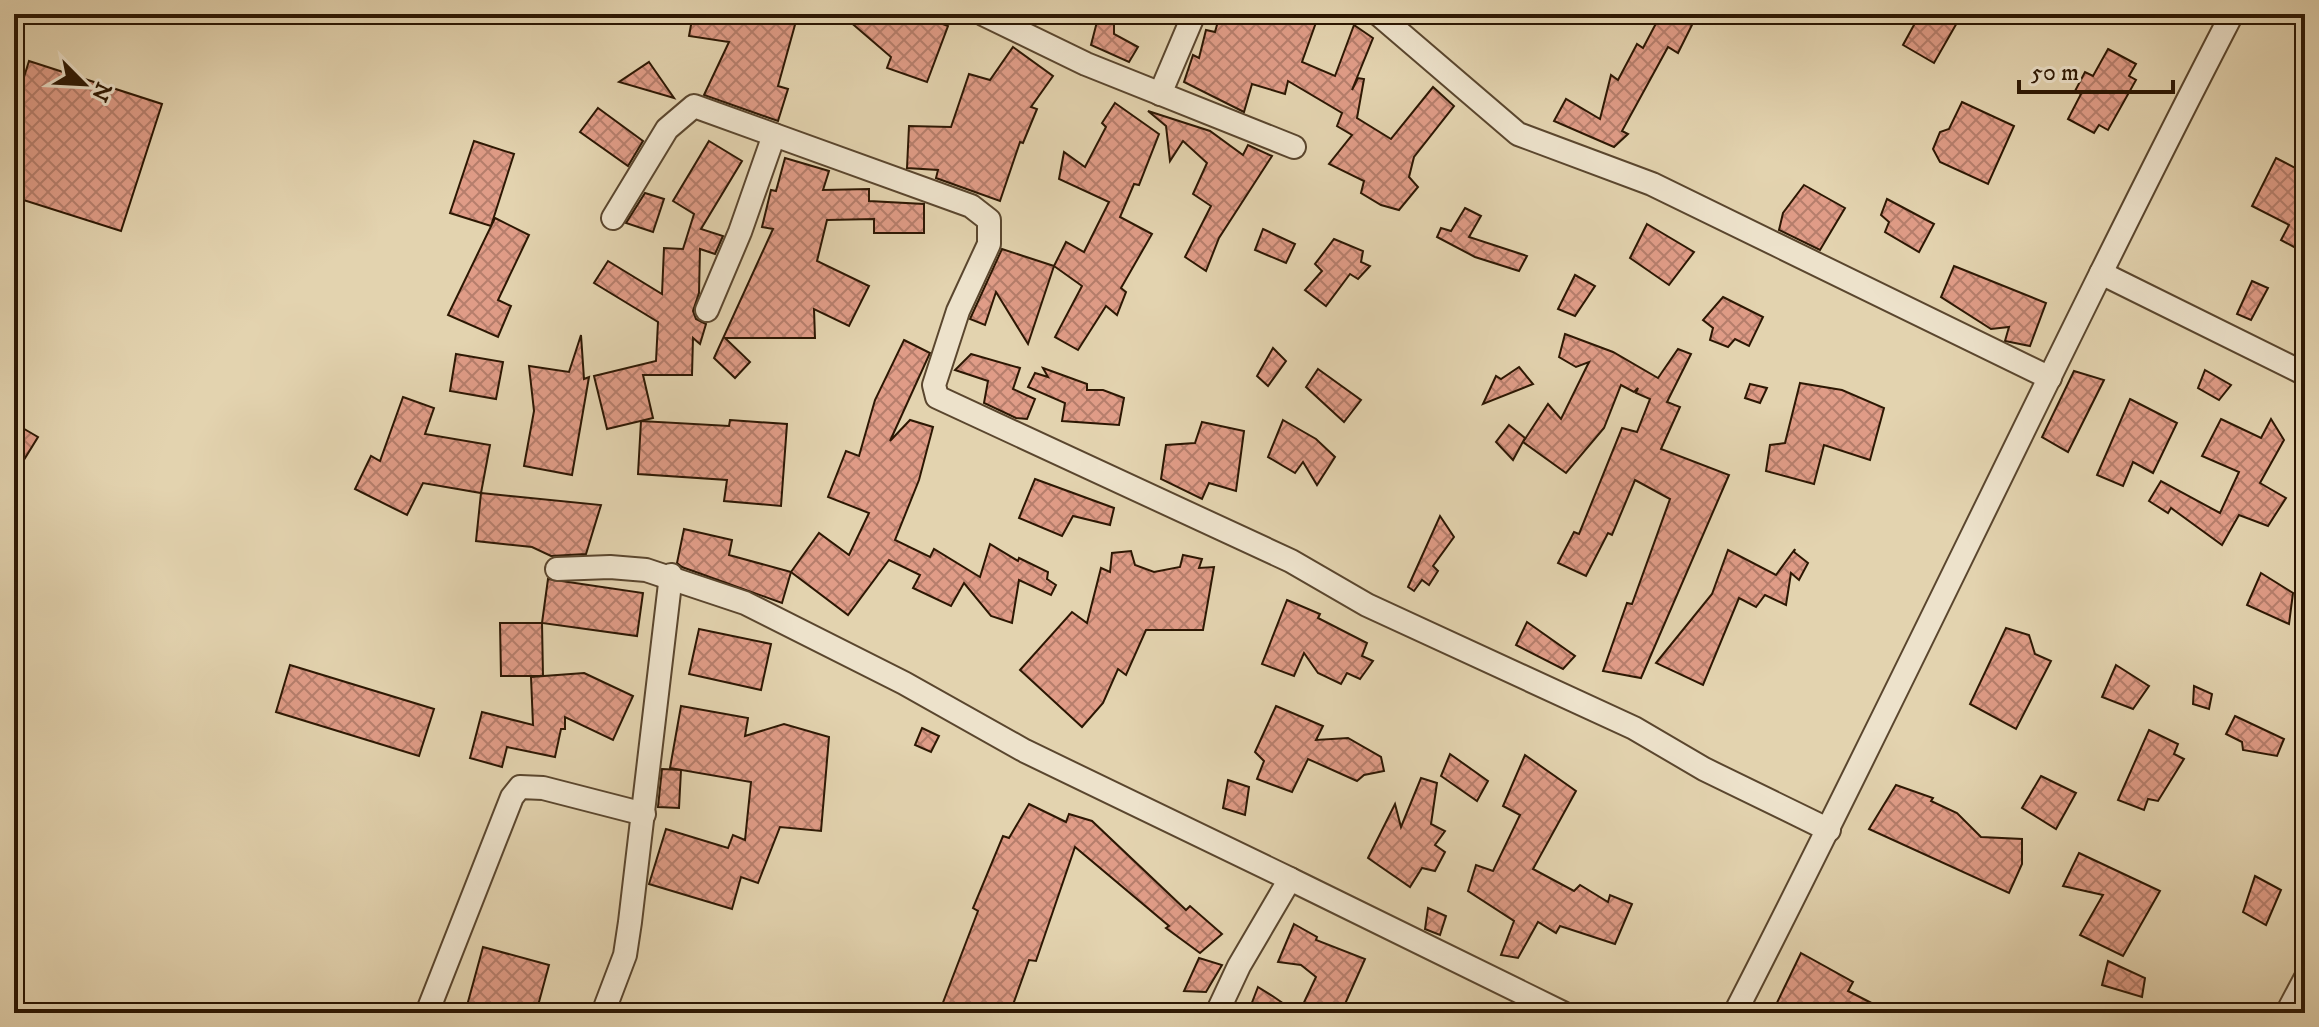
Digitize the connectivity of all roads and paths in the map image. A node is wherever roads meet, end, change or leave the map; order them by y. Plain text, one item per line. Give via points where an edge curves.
1 (983, 14) edge
2 (1194, 14) edge
3 (1378, 14) edge
4 (2232, 14) edge
5 (1160, 94) junction
6 (774, 135) junction
7 (1294, 147) dead end
8 (613, 218) dead end
9 (2101, 273) junction
10 (707, 310) dead end
11 (2305, 374) edge
12 (2050, 378) junction
13 (557, 569) dead end
14 (671, 575) junction
15 (644, 814) junction
16 (1829, 830) junction
17 (1290, 879) junction
18 (2305, 979) edge
19 (427, 1013) edge
20 (603, 1013) edge
21 (1217, 1013) edge
22 (1563, 1013) edge
23 (1735, 1013) edge
24 (2287, 1013) edge

1 - 5 street
2 - 5 street
3 - 12 street via 1518,134 1652,184
4 - 9 street
5 - 7 street
6 - 8 street via 694,106 667,129
6 - 10 street
6 - 16 street via 971,206 989,220 989,244 958,311 934,385 940,399 1291,561 1367,605 1634,728
9 - 11 street
9 - 12 street
12 - 16 street
13 - 14 street via 610,567
14 - 15 street
14 - 17 street via 745,603 1025,751
15 - 19 street via 520,787
15 - 20 street via 625,955
16 - 23 street
17 - 21 street
17 - 22 street
18 - 24 street

